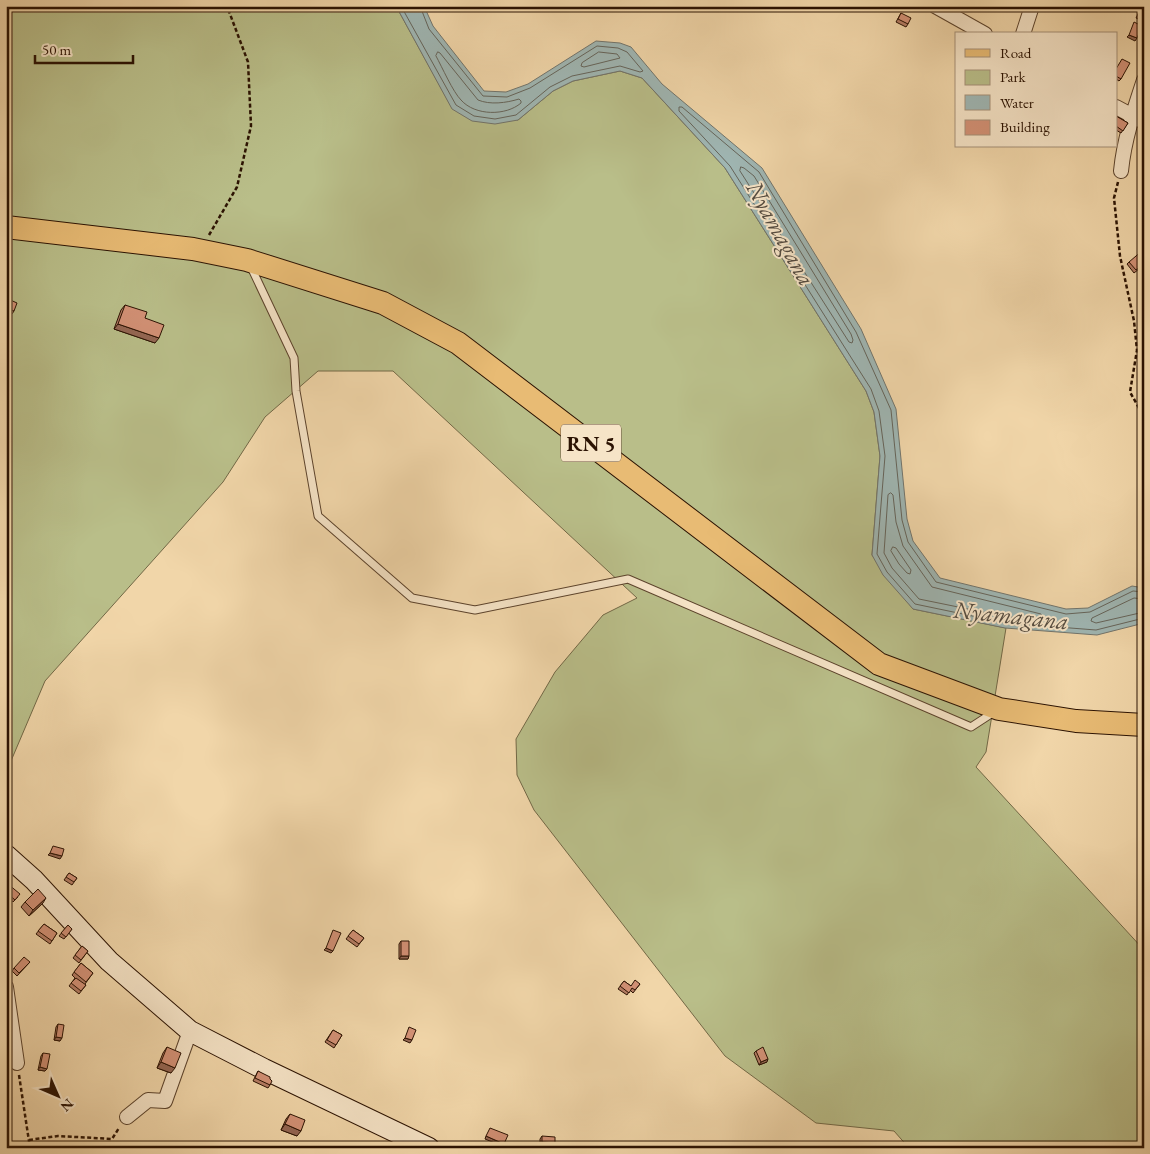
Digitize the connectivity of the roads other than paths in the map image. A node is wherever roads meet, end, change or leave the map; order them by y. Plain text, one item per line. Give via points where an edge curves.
1 (935, 6) edge
2 (1032, 6) edge
3 (980, 32) edge
4 (1024, 32) edge
5 (1144, 80) edge
6 (1118, 107) edge
7 (1138, 119) edge
8 (1121, 171) road end
9 (6, 227) edge
10 (247, 260) junction
11 (999, 709) junction
12 (1144, 725) edge
13 (6, 856) edge
14 (6, 987) edge
15 (190, 1031) junction
16 (17, 1063) road end
17 (126, 1117) road end
18 (429, 1148) edge

1 - 3 street
2 - 4 street
5 - 7 street
6 - 7 street
7 - 8 street via 1123,149
9 - 10 main road, RN 5 via 193,249
10 - 11 main road, RN 5 via 383,303 458,343 879,664
10 - 11 lane via 294,358 296,391 318,516 412,598 475,610 628,580 971,727
11 - 12 main road, RN 5 via 1076,721
13 - 15 street via 34,880 108,961
14 - 16 street
15 - 17 street via 165,1101 148,1100
15 - 18 street

